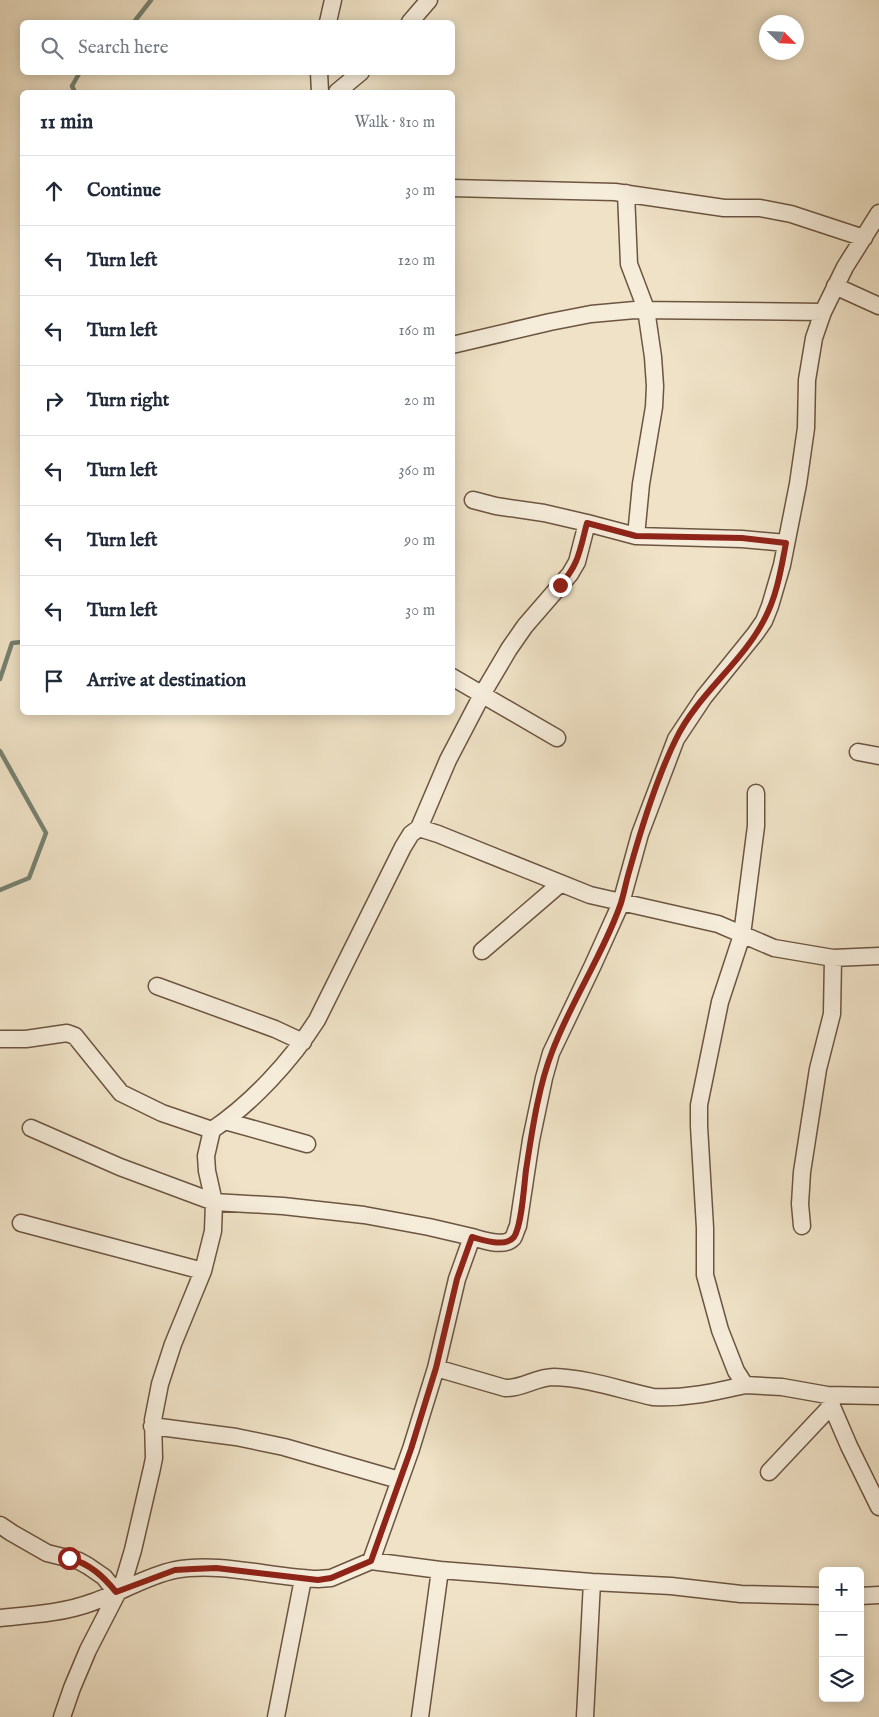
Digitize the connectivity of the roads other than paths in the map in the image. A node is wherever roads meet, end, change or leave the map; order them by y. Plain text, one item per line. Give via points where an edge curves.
1 (333, 0) edge
2 (429, 0) edge
3 (328, 20) edge
4 (412, 20) edge
5 (319, 75) edge
6 (357, 75) edge
7 (320, 90) edge
8 (339, 90) edge
9 (455, 188) edge
10 (626, 193) junction
11 (879, 213) edge
12 (864, 238) junction
13 (835, 286) junction
14 (879, 306) edge
15 (646, 309) junction
16 (823, 312) junction
17 (455, 344) edge
18 (473, 500) dead end
19 (587, 523) junction
20 (636, 536) junction
21 (786, 543) junction
22 (455, 679) edge
23 (483, 694) junction
24 (557, 738) dead end
25 (858, 752) dead end
26 (879, 756) edge
27 (756, 793) dead end
28 (419, 828) junction
29 (560, 884) junction
30 (621, 903) junction
31 (742, 935) junction
32 (482, 951) dead end
33 (879, 956) edge
34 (833, 958) junction
35 (157, 986) dead end
36 (0, 1039) edge
37 (303, 1042) junction
38 (219, 1126) junction
39 (31, 1128) dead end
40 (307, 1144) dead end
41 (214, 1202) junction
42 (21, 1222) dead end
43 (802, 1226) dead end
44 (472, 1237) junction
45 (203, 1271) junction
46 (436, 1368) junction
47 (745, 1385) junction
48 (879, 1396) edge
49 (829, 1400) junction
50 (152, 1426) junction
51 (769, 1472) dead end
52 (399, 1480) junction
53 (879, 1506) edge
54 (0, 1524) edge
55 (371, 1561) junction
56 (440, 1570) junction
57 (303, 1579) junction
58 (592, 1582) junction
59 (117, 1591) junction
60 (819, 1596) edge
61 (864, 1596) edge
62 (879, 1596) edge
63 (0, 1618) edge
64 (62, 1717) edge
65 (276, 1717) edge
66 (420, 1717) edge
67 (585, 1717) edge

1 - 3 street
2 - 4 street
5 - 7 street
6 - 8 street
9 - 10 street
10 - 12 street via 724,208 776,211
10 - 15 street via 629,264
11 - 12 street
12 - 13 street
13 - 14 street
13 - 16 street
15 - 16 street
15 - 17 street via 566,319
15 - 20 street via 655,386
16 - 21 street via 810,359 803,454
18 - 19 street
19 - 20 street
19 - 23 street via 570,574 525,626
20 - 21 street via 742,538
21 - 30 street via 776,589 764,621 704,697 676,739 640,834
22 - 23 street
23 - 24 street
23 - 28 street via 448,760
25 - 26 street
27 - 31 street via 756,826
28 - 29 street
28 - 37 street via 403,846
29 - 30 street
29 - 32 street
30 - 31 street via 718,924
30 - 44 street via 551,1053 514,1237 507,1242
31 - 34 street via 774,948
31 - 47 street via 720,1002 702,1087 699,1126 705,1212 705,1275 720,1330
33 - 34 street
34 - 43 street via 832,1014 818,1069 802,1172
35 - 37 street
36 - 38 street via 67,1033 75,1036 121,1093 162,1113
37 - 38 street via 272,1077
38 - 40 street
38 - 41 street via 208,1145 207,1171
39 - 41 street via 120,1168
41 - 44 street via 355,1214
41 - 45 street via 213,1232
42 - 45 street
44 - 46 street via 452,1298
45 - 50 street via 166,1364
46 - 47 street via 505,1388 554,1377 665,1398
46 - 52 street
47 - 49 street via 782,1387
48 - 49 street
49 - 51 street
49 - 53 street
50 - 52 street via 284,1447
50 - 59 street via 154,1458 148,1492 133,1550
52 - 55 street
54 - 59 street via 47,1553 88,1566
55 - 56 street
55 - 57 street via 331,1578
56 - 58 street
56 - 66 street
57 - 59 street via 216,1568 175,1570
57 - 65 street
58 - 60 street via 741,1594
58 - 67 street
59 - 63 street via 75,1608
59 - 64 street via 88,1650
61 - 62 street

